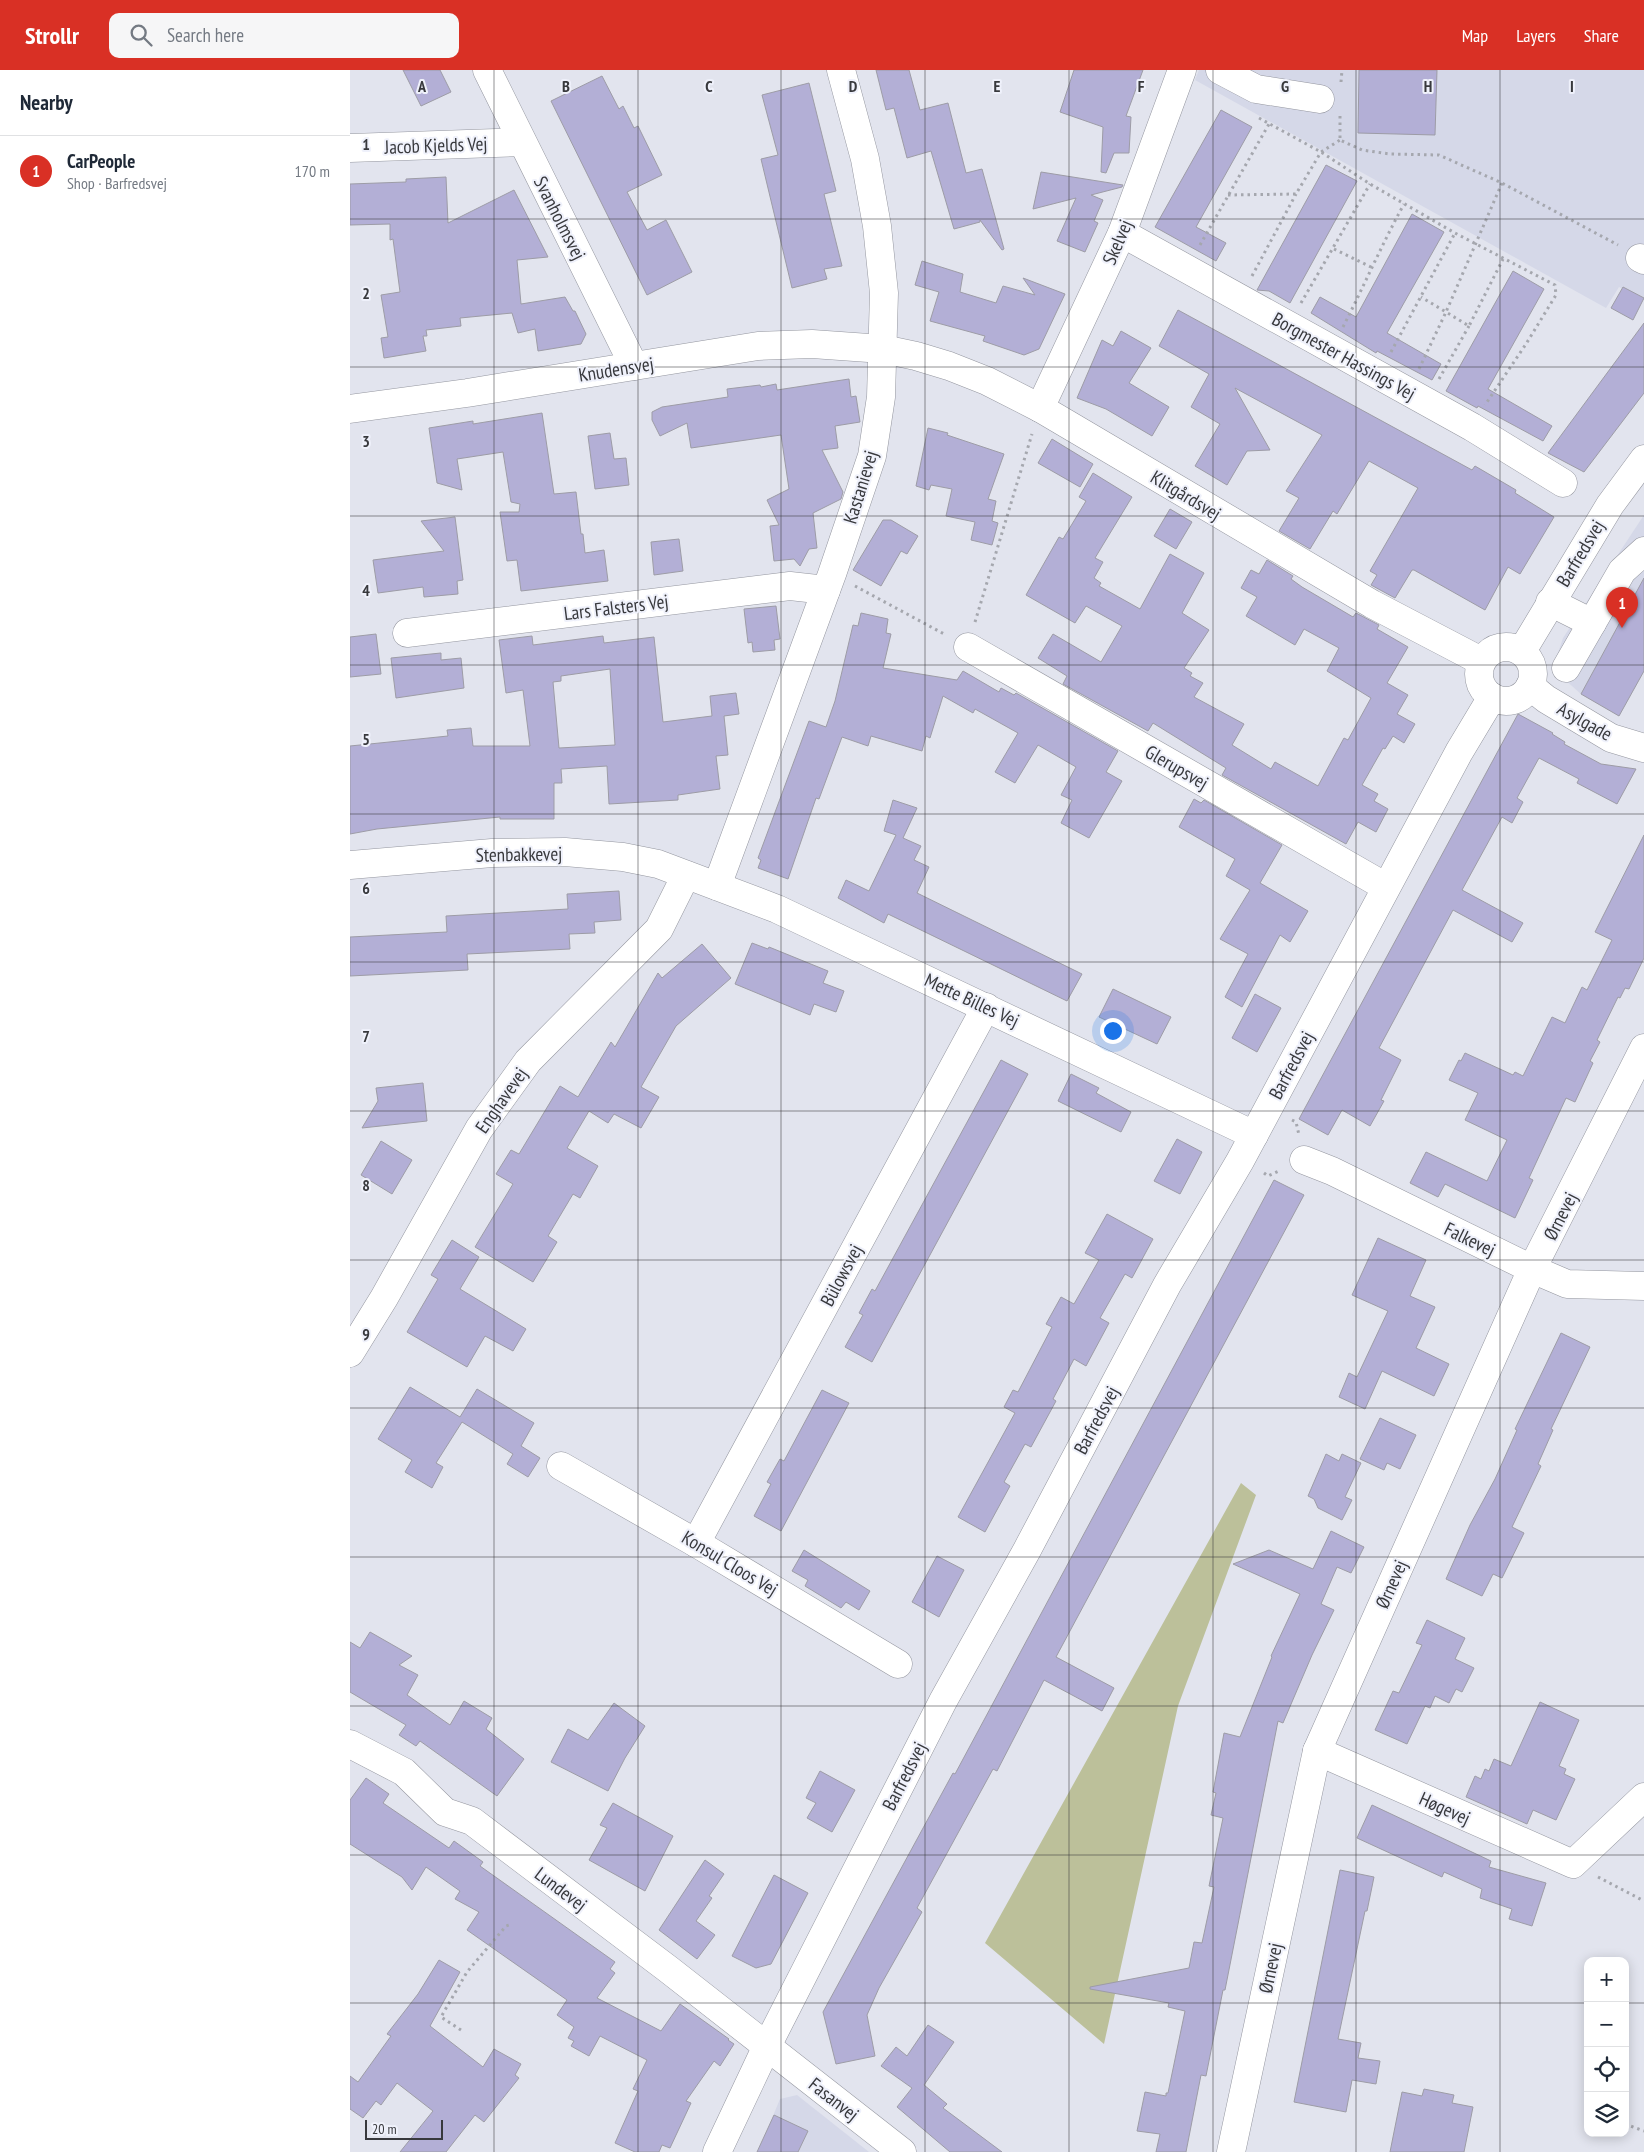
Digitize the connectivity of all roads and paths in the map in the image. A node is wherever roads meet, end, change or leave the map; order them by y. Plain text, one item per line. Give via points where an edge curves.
1 (487, 70) edge
2 (841, 70) edge
3 (1182, 70) edge
4 (1220, 70) edge
5 (1342, 70) edge
6 (1334, 98) junction
7 (1253, 115) dead end
8 (1269, 124) junction
9 (1340, 140) junction
10 (522, 142) junction
11 (350, 148) edge
12 (1321, 152) junction
13 (1502, 183) junction
14 (1370, 184) junction
15 (1296, 194) junction
16 (1228, 195) junction
17 (1404, 204) junction
18 (1122, 234) junction
19 (1455, 234) junction
20 (1475, 243) junction
21 (1334, 249) junction
22 (1504, 259) junction
23 (1642, 259) edge
24 (1372, 267) junction
25 (1187, 269) junction
26 (1421, 297) junction
27 (1240, 299) junction
28 (1446, 312) junction
29 (1287, 325) junction
30 (1469, 326) junction
31 (883, 349) junction
32 (1332, 349) junction
33 (634, 366) junction
34 (1378, 375) junction
35 (1417, 396) junction
36 (1040, 408) junction
37 (350, 409) edge
38 (1472, 427) junction
39 (1644, 459) edge
40 (1563, 483) dead end
41 (1644, 551) edge
42 (829, 582) junction
43 (1550, 602) junction
44 (1592, 623) junction
45 (407, 633) dead end
46 (968, 647) junction
47 (1522, 652) junction
48 (1481, 661) junction
49 (1566, 668) dead end
50 (1530, 686) junction
51 (1492, 697) junction
52 (1644, 748) edge
53 (350, 865) edge
54 (686, 875) junction
55 (717, 886) junction
56 (1386, 886) junction
57 (986, 1007) junction
58 (1644, 1048) edge
59 (1254, 1134) junction
60 (1304, 1160) dead end
61 (1532, 1269) junction
62 (1644, 1286) edge
63 (350, 1353) edge
64 (561, 1466) dead end
65 (696, 1543) junction
66 (898, 1664) dead end
67 (350, 1744) edge
68 (1317, 1751) junction
69 (1644, 1797) edge
70 (1573, 1864) junction
71 (1644, 1901) edge
72 (512, 1924) dead end
73 (461, 2030) dead end
74 (767, 2046) junction
75 (1629, 2125) edge
76 (1644, 2131) edge
77 (717, 2152) edge
78 (902, 2152) edge
79 (1231, 2152) edge

1 - 10 street, Svanholmsvej
2 - 31 street, Kastanievej via 865,159 877,226 884,293
3 - 18 street, Skelvej
4 - 6 street via 1256,89
5 - 6 path
6 - 9 path
7 - 8 path
8 - 12 path
8 - 16 path
9 - 12 path
9 - 13 path via 1362,150 1439,155
10 - 11 street, Jacob Kjelds Vej
10 - 33 street, Svanholmsvej
12 - 14 path
12 - 15 path
13 - 20 path
13 - 23 path
14 - 17 path
14 - 21 path
15 - 16 path
15 - 27 path
16 - 25 path
17 - 19 path
17 - 24 path
18 - 25 street, Borgmester Hassings Vej
18 - 36 street, Skelvej
19 - 20 path
19 - 26 path
20 - 22 path
20 - 28 path
21 - 24 path
21 - 29 path
22 - 30 path
22 - 38 path via 1555,285 1556,295
24 - 32 path
25 - 27 street, Borgmester Hassings Vej
26 - 28 path
26 - 34 path
27 - 29 street, Borgmester Hassings Vej
28 - 30 path
28 - 35 path
29 - 32 street, Borgmester Hassings Vej
30 - 35 path
31 - 33 street, Knudensvej via 812,344 758,346
31 - 36 street, Klitgårdsvej via 949,366
31 - 42 street, Kastanievej via 881,397 872,456
32 - 34 street, Borgmester Hassings Vej
33 - 37 street, Knudensvej
34 - 35 street, Borgmester Hassings Vej
35 - 38 street, Borgmester Hassings Vej
36 - 46 path
36 - 48 street, Klitgårdsvej via 1372,604
38 - 40 street, Borgmester Hassings Vej
39 - 43 street, Barfredsvej via 1610,505
41 - 44 street via 1622,571
42 - 45 street, Lars Falsters Vej
42 - 46 path
42 - 55 street, Kastanievej
43 - 44 street
43 - 47 street, Barfredsvej
44 - 49 street
46 - 56 street, Glerupsvej
47 - 48 street via 1504,646 1495,648
47 - 50 street via 1533,671
48 - 51 street via 1480,685
50 - 51 street via 1518,698 1500,700
50 - 52 street, Asylgade via 1611,738
51 - 56 street, Barfredsvej
53 - 54 street, Stenbakkevej via 492,853 564,852 658,864
54 - 55 street, Mette Billes Vej
54 - 63 street, Enghavevej via 659,930 528,1061 479,1129
55 - 57 street, Mette Billes Vej via 778,909
56 - 59 street, Barfredsvej
57 - 59 street, Mette Billes Vej
57 - 65 street, Bülowsvej
58 - 61 street, Ørnevej
59 - 74 street, Barfredsvej via 1167,1285 1032,1541 943,1701
60 - 61 street, Falkevej
61 - 62 street, Falkevej via 1567,1284
61 - 68 street, Ørnevej
64 - 65 street, Konsul Cloos Vej
65 - 66 street, Konsul Cloos Vej
67 - 74 street, Lundevej via 404,1772 445,1812 472,1820
68 - 70 street, Høgevej
68 - 79 street, Ørnevej
69 - 70 street
70 - 71 path
72 - 73 path via 506,1926 467,1972 441,2017
74 - 77 street, Barfredsvej
74 - 78 street, Fasanvej
75 - 76 path

